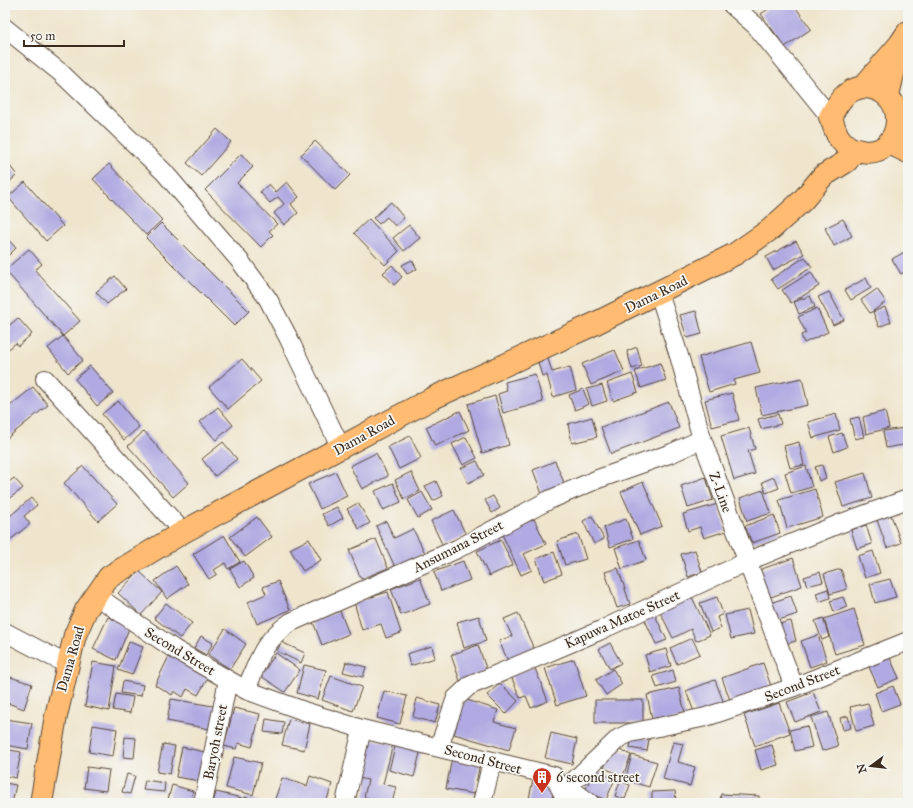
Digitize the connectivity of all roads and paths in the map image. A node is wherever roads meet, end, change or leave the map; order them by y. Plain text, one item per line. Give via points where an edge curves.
1 (732, 5) edge
2 (5, 28) edge
3 (904, 38) edge
4 (863, 87) junction
5 (888, 95) junction
6 (833, 125) junction
7 (898, 135) edge
8 (855, 150) junction
9 (908, 152) edge
10 (823, 176) junction
11 (659, 293) junction
12 (45, 379) dead end
13 (702, 439) junction
14 (341, 448) junction
15 (908, 499) edge
16 (183, 532) junction
17 (746, 562) junction
18 (95, 595) junction
19 (5, 632) edge
20 (908, 641) edge
21 (66, 664) junction
22 (228, 680) junction
23 (794, 687) junction
24 (246, 690) junction
25 (362, 729) junction
26 (439, 747) junction
27 (492, 762) junction
28 (562, 792) junction
29 (41, 803) edge
30 (203, 803) edge
31 (345, 803) edge
32 (482, 803) edge
33 (590, 803) edge

1 - 6 street via 756,26
2 - 14 street via 61,73 164,172 240,261 268,299
3 - 4 highway
3 - 5 highway
4 - 5 highway via 872,87
4 - 6 highway via 846,93 840,99
5 - 7 highway via 897,110
6 - 8 highway via 848,146
6 - 10 highway
7 - 8 highway via 873,151
7 - 9 highway
8 - 10 highway via 847,161
10 - 11 highway, Dama Road via 803,200 771,229 735,254
11 - 13 street, Z-Line
11 - 14 highway, Dama Road via 433,398
12 - 16 street
13 - 17 street, Z-Line
13 - 24 street, Ansumana Street via 549,500 457,549 291,622 276,633 262,650
14 - 16 highway, Dama Road
15 - 17 street, Kapuwa Matoe Street
16 - 18 highway, Dama Road via 110,577
17 - 23 street, Z-Line
17 - 26 street, Kapuwa Matoe Street via 599,631 469,686 456,698
18 - 21 highway, Dama Road via 75,635
18 - 22 street, Second Street via 145,630
19 - 21 street
20 - 23 street, Second Street
21 - 29 highway, Dama Road
22 - 24 street, Second Street
22 - 30 street, Baryoh street
23 - 28 street, Second Street via 706,717 630,733 618,738
24 - 25 street, Second Street
25 - 26 street, Second Street
25 - 31 street
26 - 27 street, Second Street
27 - 28 street, Second Street via 554,776
27 - 32 street
28 - 33 street via 575,792

